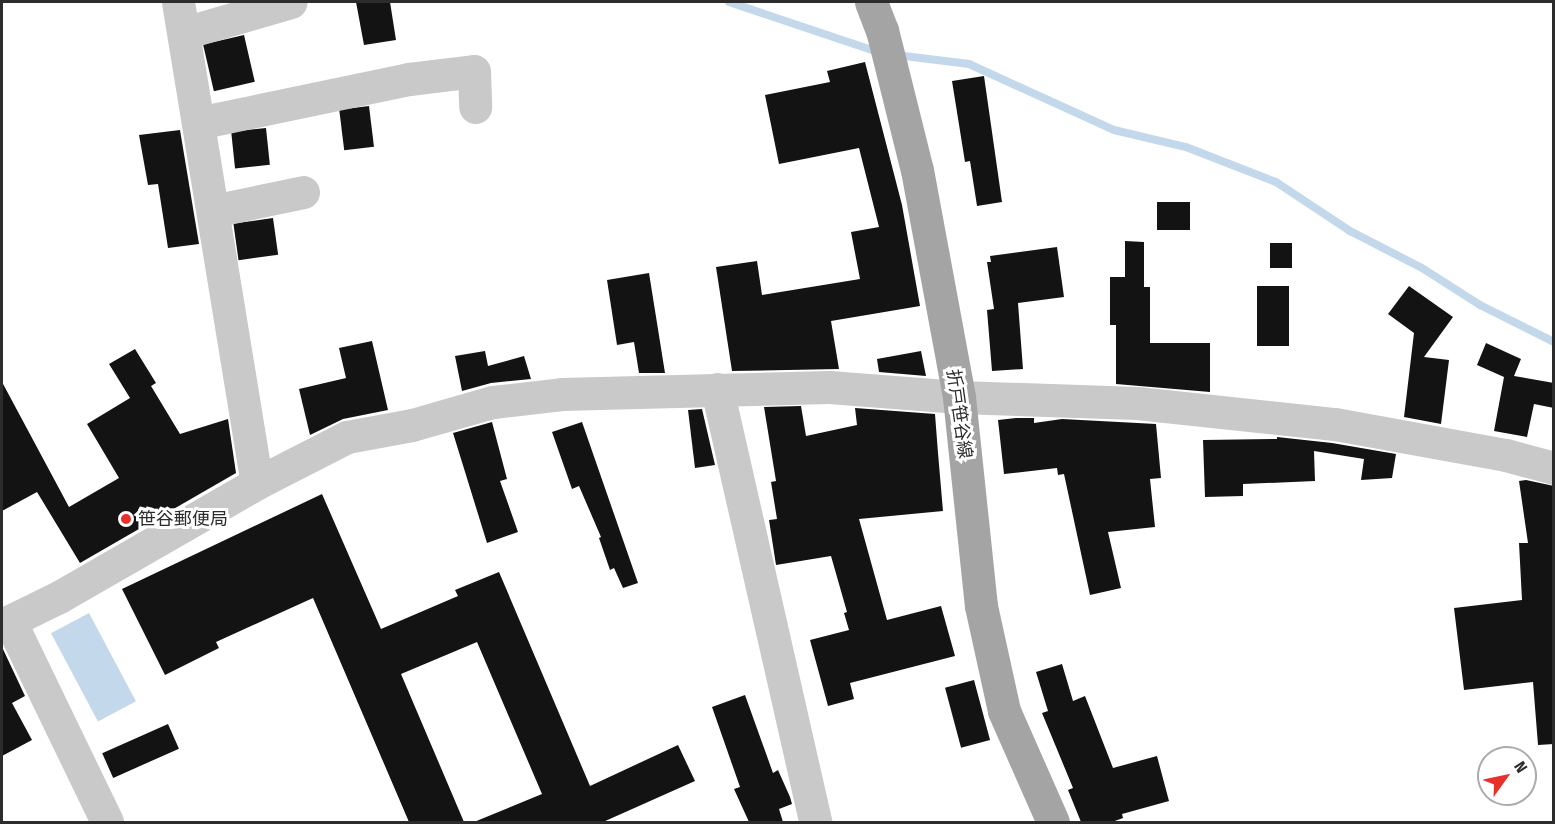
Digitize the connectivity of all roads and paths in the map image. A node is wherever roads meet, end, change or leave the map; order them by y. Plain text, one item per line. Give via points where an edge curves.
1 (291, 2) edge
2 (871, 2) edge
3 (181, 17) edge
4 (475, 107) dead end
5 (198, 123) junction
6 (303, 192) dead end
7 (213, 211) junction
8 (717, 389) junction
9 (959, 397) junction
10 (1554, 468) edge
11 (257, 483) junction
12 (6, 623) edge
13 (107, 822) edge
14 (814, 822) edge
15 (1053, 822) edge

1 - 3 street
2 - 9 main road, 折戸笹谷線 via 882,30 917,170
3 - 5 street
4 - 5 street via 474,71 409,79
5 - 7 street
6 - 7 street
7 - 11 street
8 - 9 street via 829,387
8 - 11 street via 562,394 493,402 412,425 347,437
8 - 14 street
9 - 10 street via 1137,403 1335,424 1506,455
9 - 15 main road, 折戸笹谷線 via 981,606 1004,711
11 - 12 street via 59,597
12 - 13 street

